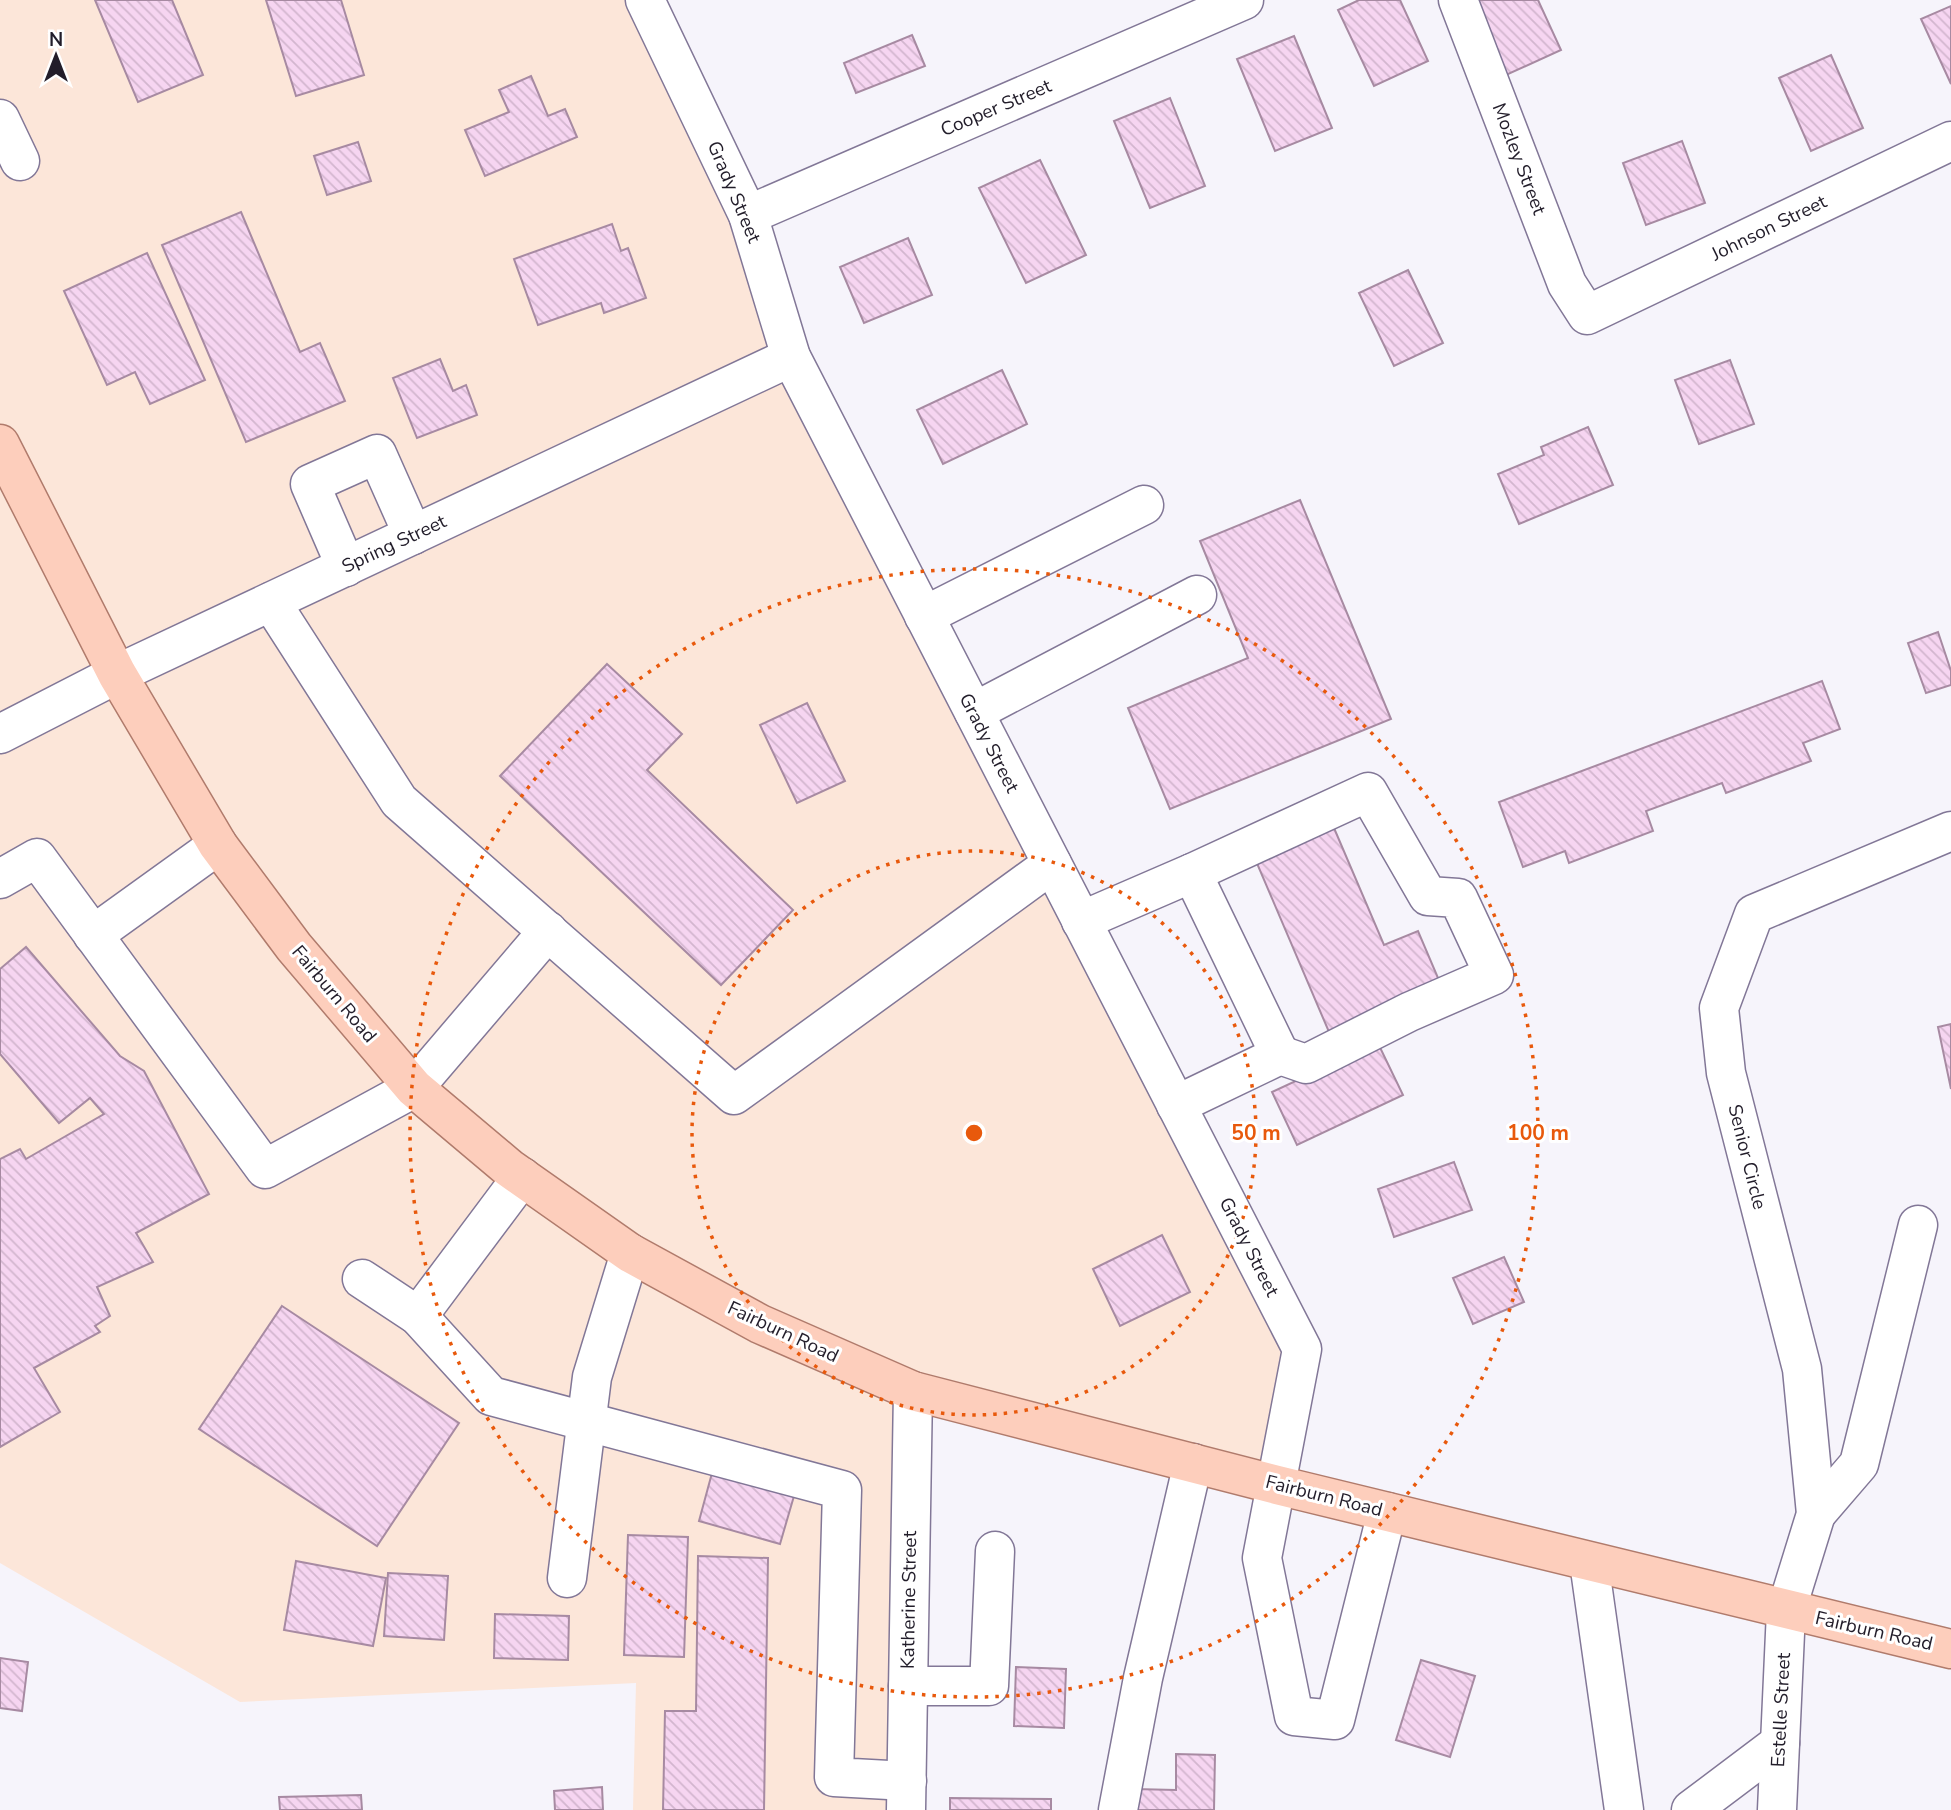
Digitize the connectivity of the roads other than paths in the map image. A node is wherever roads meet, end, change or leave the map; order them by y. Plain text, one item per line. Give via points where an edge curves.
1 (645, 0) edge
2 (1244, 0) edge
3 (1458, 0) edge
4 (0, 119) edge
5 (1951, 141) edge
6 (20, 161) dead end
7 (748, 215) junction
8 (1587, 315) joint
9 (791, 357) junction
10 (0, 444) edge
11 (1144, 505) dead end
12 (413, 535) junction
13 (346, 567) junction
14 (1197, 595) dead end
15 (271, 602) junction
16 (924, 616) junction
17 (117, 674) junction
18 (974, 712) junction
19 (0, 734) edge
20 (1951, 831) edge
21 (218, 845) junction
22 (1052, 864) junction
23 (1192, 873) junction
24 (0, 879) edge
25 (1081, 921) junction
26 (548, 932) junction
27 (93, 935) junction
28 (1280, 1055) junction
29 (414, 1088) junction
30 (1176, 1105) junction
31 (522, 1177) junction
32 (1918, 1225) dead end
33 (630, 1253) junction
34 (362, 1279) dead end
35 (418, 1315) junction
36 (913, 1391) junction
37 (587, 1420) junction
38 (1193, 1463) junction
39 (1277, 1485) junction
40 (1387, 1512) junction
41 (1816, 1514) junction
42 (995, 1551) dead end
43 (1589, 1562) junction
44 (567, 1578) dead end
45 (1786, 1611) junction
46 (1951, 1649) edge
47 (908, 1686) junction
48 (1780, 1743) junction
49 (906, 1796) edge
50 (1118, 1810) edge
51 (1624, 1810) edge
52 (1691, 1810) edge
53 (1777, 1810) edge

1 - 7 street, Grady Street
2 - 7 street, Cooper Street
3 - 8 street, Mozley Street via 1567,284
4 - 6 street
5 - 8 street, Johnson Street
7 - 9 street, Grady Street
9 - 12 street, Spring Street
9 - 16 street, Grady Street
10 - 17 main road, Fairburn Road
11 - 16 street
12 - 13 street, Spring Street
12 - 13 street via 377,454 310,484
13 - 15 street, Spring Street
14 - 18 street
15 - 17 street, Spring Street
15 - 26 street via 399,801
16 - 18 street, Grady Street
17 - 19 street, Spring Street
17 - 21 main road, Fairburn Road
18 - 22 street, Grady Street
20 - 41 street, Senior Circle via 1754,914 1719,1008 1726,1073 1802,1369
21 - 27 street
21 - 29 main road, Fairburn Road via 294,947
22 - 25 street, Grady Street
22 - 26 street via 734,1095
23 - 25 street
23 - 28 street
23 - 28 street via 1368,792 1428,896 1458,898 1494,975 1306,1064
24 - 27 street via 37,858
25 - 30 street, Grady Street
26 - 29 street
27 - 29 street via 265,1168
28 - 30 street
29 - 31 main road, Fairburn Road
30 - 39 street, Grady Street via 1302,1349
31 - 33 main road, Fairburn Road
31 - 35 street
32 - 41 street via 1859,1464
33 - 36 main road, Fairburn Road via 760,1324
33 - 37 street via 592,1377
34 - 35 street
35 - 37 street via 491,1396
36 - 38 main road, Fairburn Road
36 - 47 street, Katherine Street
37 - 44 street
37 - 49 street via 842,1490 834,1777
38 - 39 main road, Fairburn Road
38 - 50 street
39 - 40 main road, Fairburn Road
39 - 40 street, Grady Street via 1262,1558 1294,1716 1335,1720
40 - 43 main road, Fairburn Road
41 - 45 street, Senior Circle
42 - 47 street via 989,1686
43 - 45 main road, Fairburn Road
43 - 51 street
45 - 46 main road, Fairburn Road
45 - 48 street, Estelle Street
47 - 49 street, Katherine Street
48 - 52 street
48 - 53 street, Estelle Street

